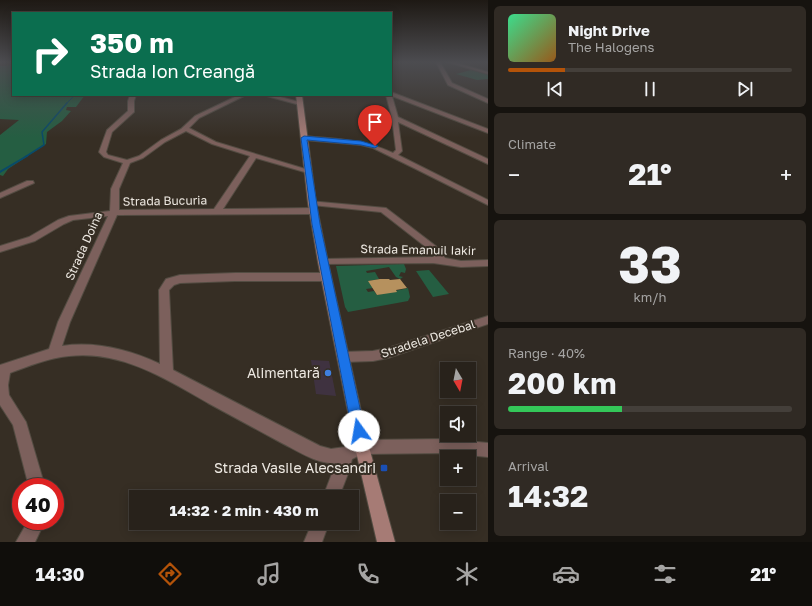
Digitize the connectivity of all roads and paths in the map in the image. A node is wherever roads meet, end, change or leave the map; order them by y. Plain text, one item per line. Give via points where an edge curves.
1 (457, 87) edge
2 (133, 96) edge
3 (241, 96) edge
4 (274, 96) edge
5 (390, 96) edge
6 (392, 96) edge
7 (299, 99) edge
8 (488, 101) edge
9 (395, 118) junction
10 (185, 128) junction
11 (488, 131) edge
12 (304, 138) junction
13 (394, 155) junction
14 (254, 156) junction
15 (127, 162) junction
16 (488, 162) edge
17 (308, 171) junction
18 (30, 183) dead end
19 (0, 196) edge
20 (488, 203) edge
21 (313, 207) junction
22 (217, 212) junction
23 (113, 213) junction
24 (0, 249) edge
25 (442, 261) junction
26 (323, 262) junction
27 (488, 263) edge
28 (326, 277) junction
29 (488, 320) edge
30 (54, 353) junction
31 (343, 357) junction
32 (3, 370) edge
33 (167, 373) junction
34 (362, 447) junction
35 (488, 450) edge
36 (345, 454) junction
37 (35, 478) edge
38 (334, 490) edge
39 (32, 530) edge
40 (318, 530) edge
41 (25, 542) edge
42 (313, 542) edge
43 (386, 542) edge

1 - 8 street
2 - 15 street via 131,112 109,131 102,152 106,156
3 - 10 street via 197,117
4 - 7 street
5 - 9 street
6 - 11 street
7 - 12 street
9 - 13 street via 399,151
9 - 16 street
10 - 14 street via 214,144
10 - 15 street via 141,157
12 - 13 street via 368,144
12 - 17 street
13 - 20 street
14 - 17 street
14 - 22 street, Strada Bucuria
15 - 23 street, Strada Doina via 116,189
17 - 21 street
18 - 19 street
21 - 22 street, Strada Bucuria
21 - 25 street, Strada Bucuria via 383,210 434,249
21 - 26 street
22 - 23 street, Strada Bucuria
23 - 24 street, Strada Bucuria via 72,218 32,239
23 - 30 street, Strada Doina via 64,322
25 - 26 street, Strada Emanuil Iakir
25 - 27 street, Strada Emanuil Iakir via 460,264
26 - 28 street
28 - 31 street
28 - 33 street via 235,277 180,279 170,282 164,290
29 - 31 street, Stradela Decebal via 388,353
30 - 32 street
30 - 33 street via 77,350 113,352
31 - 34 street
32 - 37 street via 3,398 19,422
33 - 36 street via 319,453 331,456
34 - 35 street via 447,446
34 - 36 street
34 - 43 street
36 - 38 street via 344,465
39 - 41 street
40 - 42 street

